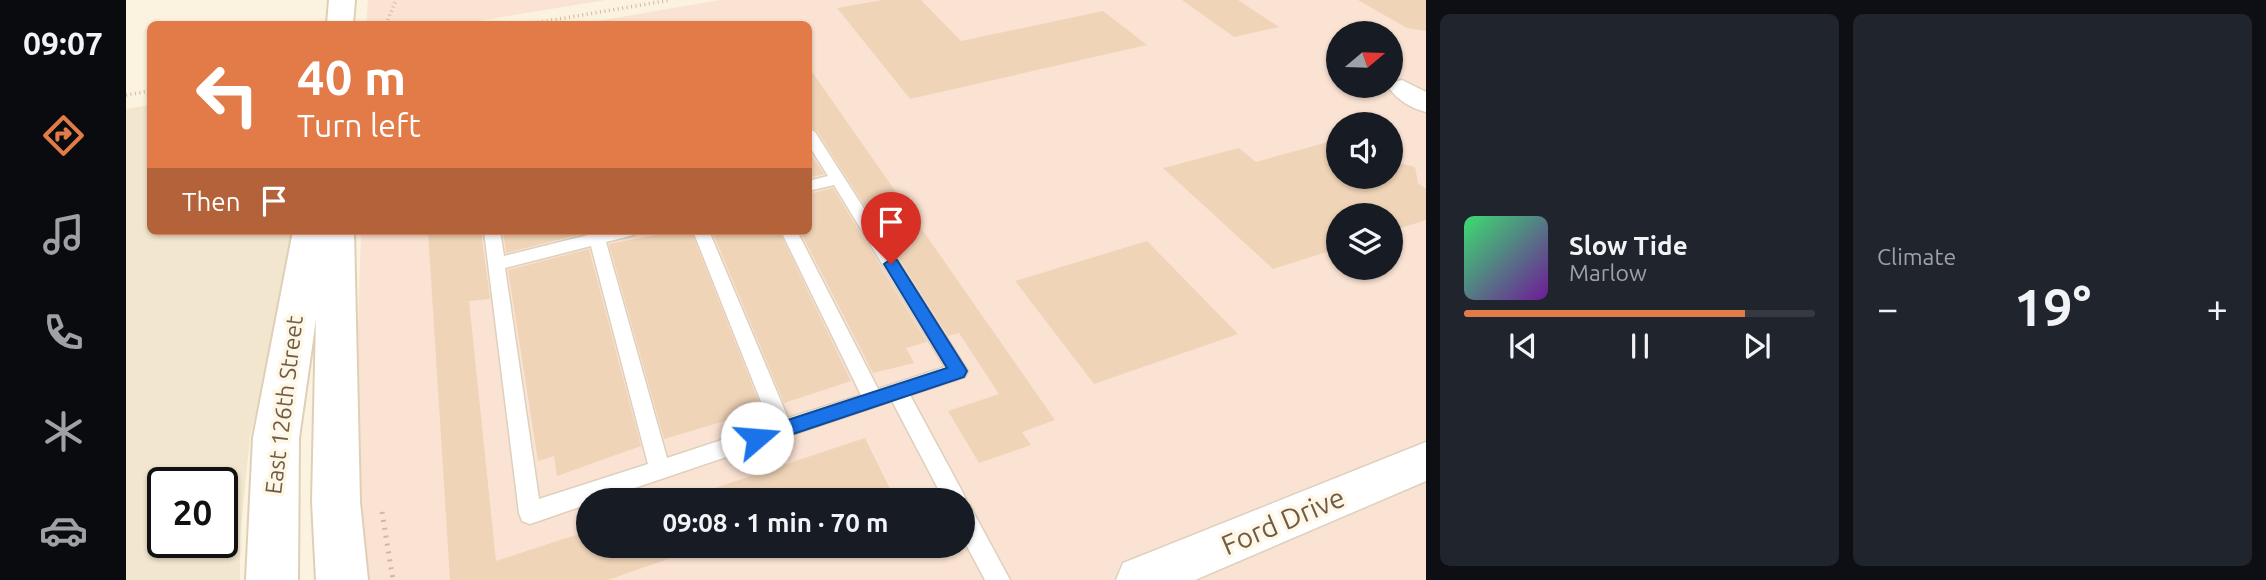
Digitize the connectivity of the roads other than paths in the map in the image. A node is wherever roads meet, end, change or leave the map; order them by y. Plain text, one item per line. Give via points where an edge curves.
1 (342, 0) edge
2 (340, 21) edge
3 (1404, 89) edge
4 (1426, 104) edge
5 (812, 138) edge
6 (838, 179) junction
7 (812, 185) edge
8 (310, 235) edge
9 (336, 235) edge
10 (492, 235) edge
11 (612, 235) edge
12 (703, 235) edge
13 (791, 235) edge
14 (597, 239) junction
15 (496, 264) junction
16 (897, 391) junction
17 (873, 400) junction
18 (782, 429) junction
19 (1426, 461) edge
20 (660, 470) junction
21 (949, 488) edge
22 (975, 538) edge
23 (272, 580) edge
24 (342, 580) edge
25 (998, 580) edge
26 (1140, 580) edge

1 - 2 main road
3 - 4 street
5 - 6 lane
6 - 7 lane
6 - 16 lane via 958,371
8 - 23 main road, East 126th Street via 276,438
9 - 24 main road, East 126th Street via 336,502
10 - 15 lane
11 - 14 lane
12 - 18 lane
13 - 17 lane
14 - 15 lane
14 - 20 lane
15 - 20 lane via 530,513
16 - 17 lane
16 - 21 lane
17 - 18 lane
18 - 20 lane
19 - 26 street, Ford Drive
22 - 25 lane

